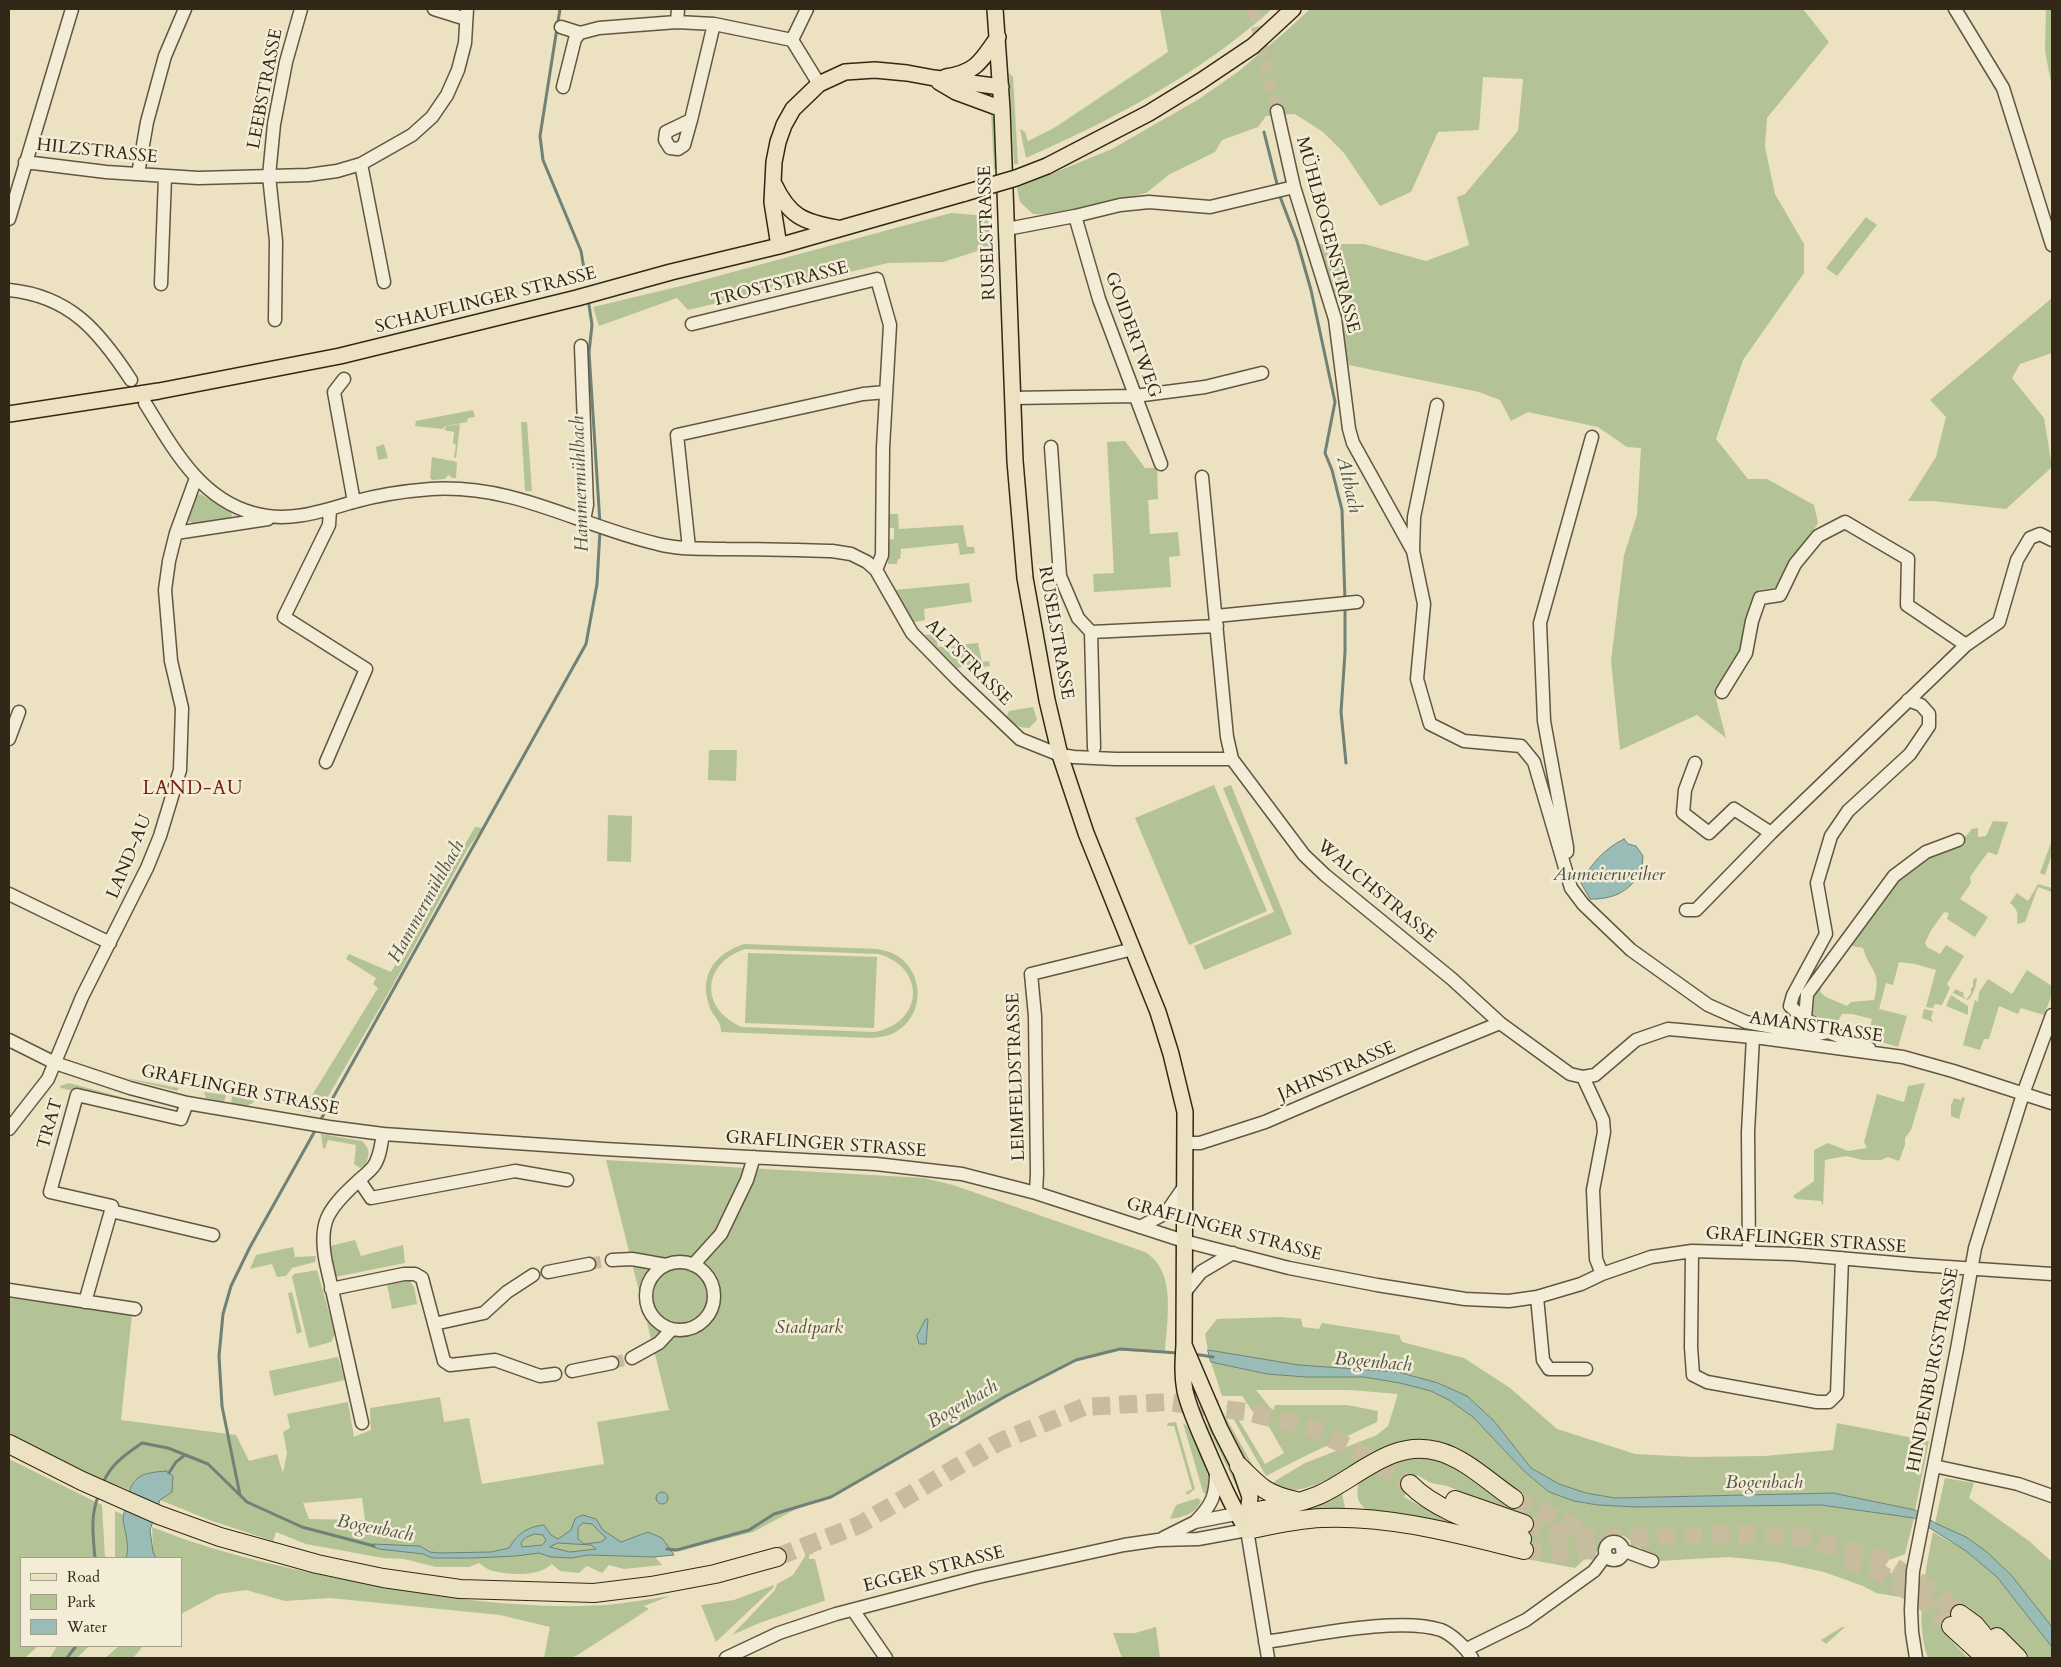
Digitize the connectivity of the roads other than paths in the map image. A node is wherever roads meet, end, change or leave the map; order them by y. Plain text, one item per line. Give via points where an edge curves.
1 (72, 9) edge
2 (185, 9) edge
3 (301, 9) edge
4 (434, 9) edge
5 (678, 9) edge
6 (807, 9) edge
7 (995, 9) edge
8 (1293, 9) edge
9 (1955, 9) edge
10 (467, 14) edge
11 (677, 22) junction
12 (714, 24) junction
13 (561, 27) dead end
14 (580, 32) junction
15 (998, 38) junction
16 (792, 40) junction
17 (934, 78) junction
18 (818, 84) junction
19 (563, 87) dead end
20 (1001, 87) junction
21 (1002, 109) junction
22 (1277, 111) tunnel mouth
23 (691, 120) dead end
24 (25, 162) junction
25 (361, 164) junction
26 (138, 174) junction
27 (269, 176) junction
28 (165, 177) junction
29 (774, 184) junction
30 (1294, 187) junction
31 (785, 204) junction
32 (1075, 216) junction
33 (9, 219) edge
34 (841, 228) junction
35 (1007, 229) junction
36 (796, 242) junction
37 (2052, 245) edge
38 (779, 246) junction
39 (384, 282) dead end
40 (161, 284) dead end
41 (9, 290) edge
42 (275, 320) dead end
43 (692, 324) dead end
44 (581, 346) dead end
45 (1262, 373) dead end
46 (344, 378) dead end
47 (131, 380) dead end
48 (886, 392) junction
49 (1135, 396) junction
50 (1012, 398) junction
51 (145, 403) dead end
52 (1437, 405) dead end
53 (9, 414) edge
54 (1592, 437) dead end
55 (1050, 447) dead end
56 (1161, 464) dead end
57 (1202, 477) dead end
58 (196, 478) junction
59 (354, 502) junction
60 (330, 510) junction
61 (276, 518) junction
62 (588, 521) junction
63 (176, 533) junction
64 (2052, 540) edge
65 (689, 548) junction
66 (1413, 551) junction
67 (876, 570) junction
68 (1348, 603) dead end
69 (1216, 621) junction
70 (1091, 632) junction
71 (1966, 645) junction
72 (1722, 692) dead end
73 (1908, 700) junction
74 (19, 712) dead end
75 (9, 739) edge
76 (1094, 748) dead end
77 (1060, 755) junction
78 (1232, 758) junction
79 (326, 762) dead end
80 (1695, 763) dead end
81 (1771, 834) junction
82 (1958, 840) dead end
83 (1565, 867) junction
84 (9, 894) edge
85 (1686, 910) dead end
86 (110, 943) junction
87 (1133, 949) junction
88 (2052, 1015) edge
89 (1805, 1019) junction
90 (1500, 1023) junction
91 (1828, 1032) junction
92 (1753, 1037) junction
93 (9, 1040) edge
94 (1878, 1054) junction
95 (55, 1063) junction
96 (1583, 1077) junction
97 (2023, 1094) junction
98 (187, 1103) junction
99 (2052, 1103) edge
100 (9, 1130) edge
101 (383, 1134) junction
102 (1186, 1143) junction
103 (754, 1157) junction
104 (359, 1180) junction
105 (567, 1180) dead end
106 (1186, 1184) junction
107 (1036, 1194) junction
108 (112, 1206) dead end
109 (1140, 1227) junction
110 (213, 1235) dead end
111 (1184, 1241) junction
112 (1692, 1251) junction
113 (1749, 1252) junction
114 (1233, 1253) junction
115 (1842, 1258) junction
116 (612, 1260) tunnel mouth
117 (589, 1264) tunnel mouth
118 (666, 1265) junction
119 (693, 1265) junction
120 (1972, 1268) junction
121 (548, 1272) dead end
122 (1602, 1274) junction
123 (2052, 1274) edge
124 (533, 1275) dead end
125 (331, 1289) junction
126 (9, 1290) edge
127 (1184, 1293) junction
128 (1537, 1296) junction
129 (85, 1302) junction
130 (135, 1309) dead end
131 (434, 1324) junction
132 (672, 1329) junction
133 (1184, 1345) junction
134 (632, 1358) tunnel mouth
135 (612, 1363) tunnel mouth
136 (1586, 1369) dead end
137 (572, 1371) dead end
138 (555, 1374) dead end
139 (1191, 1412) junction
140 (362, 1423) dead end
141 (1220, 1429) junction
142 (9, 1444) edge
143 (1239, 1466) junction
144 (1934, 1466) junction
145 (1216, 1469) junction
146 (2052, 1496) edge
147 (1514, 1499) tunnel mouth
148 (1296, 1502) junction
149 (1243, 1513) junction
150 (1195, 1522) junction
151 (1246, 1530) junction
152 (1523, 1538) junction
153 (1158, 1540) junction
154 (777, 1557) tunnel mouth
155 (1652, 1561) dead end
156 (853, 1610) junction
157 (1956, 1620) tunnel mouth
158 (1971, 1632) junction
159 (1265, 1642) junction
160 (1469, 1654) edge
161 (726, 1658) edge
162 (886, 1658) edge
163 (1268, 1658) edge
164 (1916, 1658) edge
165 (1975, 1658) edge
166 (1986, 1658) edge
167 (2002, 1658) edge
168 (2018, 1658) edge

1 - 24 street
2 - 26 street via 165,56 147,122
3 - 27 street, LEEBSTRASSE via 284,71
4 - 10 street
5 - 11 street
6 - 16 street
7 - 15 main road, RUSELSTRASSE
8 - 34 main road, SCHAUFLINGER STRASSE, bridge via 1253,46 1201,81 1149,113 1047,166 1016,178
9 - 37 street via 2003,88
10 - 25 street, HILZSTRASSE via 465,43 458,70 432,117 412,135
11 - 12 street
11 - 14 street
12 - 16 street
12 - 23 street
13 - 14 street
14 - 19 street via 574,39
15 - 17 main road via 976,68 959,75
15 - 20 main road, RUSELSTRASSE
16 - 18 street
17 - 18 main road via 875,70 845,72
17 - 20 main road
17 - 21 main road via 956,92
18 - 29 main road via 793,109 784,125 774,162
20 - 21 main road, RUSELSTRASSE
21 - 35 main road, RUSELSTRASSE
22 - 30 street, MÜHLBOGENSTRASSE
24 - 26 street, HILZSTRASSE
24 - 33 street
25 - 27 street, HILZSTRASSE via 308,175
25 - 39 street
26 - 28 street, HILZSTRASSE
27 - 28 street, HILZSTRASSE
27 - 42 street via 276,240
28 - 40 street, HILZSTRASSE
29 - 31 main road
29 - 38 main road via 772,208
30 - 32 street via 1210,207 1149,202
30 - 66 street, MÜHLBOGENSTRASSE via 1334,318 1350,434
31 - 34 main road via 800,218
31 - 36 main road
32 - 35 street
32 - 49 street, GOIDERTWEG via 1099,299
34 - 36 main road, SCHAUFLINGER STRASSE
35 - 50 main road, RUSELSTRASSE
36 - 38 main road, SCHAUFLINGER STRASSE
38 - 53 main road, SCHAUFLINGER STRASSE via 340,356 159,391
41 - 47 street via 52,300 73,311 86,321
43 - 48 street, TROSTSTRASSE via 877,280 890,325
44 - 62 street
45 - 49 street via 1205,387
46 - 59 street via 334,392
48 - 65 street via 863,394 678,435
48 - 67 street via 882,555
49 - 50 street
49 - 56 street, GOIDERTWEG
50 - 77 main road, RUSELSTRASSE via 1026,578 1045,691
51 - 58 street
52 - 66 street via 1414,517
54 - 83 street via 1540,623 1544,721 1567,847
55 - 70 street via 1060,576 1078,618
57 - 69 street, WALCHSTRASSE
58 - 61 street via 225,502
58 - 63 street, LAND-AU
59 - 60 street
59 - 62 street via 430,489 469,490 526,500
60 - 61 street
60 - 79 street via 329,526 284,618 366,669
61 - 63 street
62 - 65 street via 657,544
63 - 86 street, LAND-AU via 169,561 166,598 171,661 182,708 180,770 160,836
64 - 71 street via 2040,534 2030,538 2017,560 1999,622
65 - 67 street via 832,551 851,554
66 - 83 street, MÜHLBOGENSTRASSE via 1424,604 1417,680 1430,724 1464,741 1521,746 1534,762
67 - 77 street, ALTSTRASSE via 912,633 938,661 1020,739
68 - 69 street
69 - 70 street
69 - 78 street, WALCHSTRASSE via 1227,737
70 - 76 street
71 - 72 street via 1907,605 1908,559 1845,522 1818,536 1795,564 1780,596 1760,598 1746,653
71 - 73 street
73 - 81 street
73 - 89 street via 1921,705 1929,714 1929,726 1910,754 1848,811 1831,836 1817,883 1826,934 1792,995 1790,1006
74 - 75 street
77 - 78 street, ALTSTRASSE via 1115,759
77 - 87 main road, RUSELSTRASSE via 1086,833
78 - 90 street, WALCHSTRASSE via 1304,855
80 - 81 street via 1685,790 1684,812 1709,833 1734,809
81 - 85 street via 1696,910
82 - 89 street via 1926,852 1894,876 1807,994
83 - 91 street, MÜHLBOGENSTRASSE via 1571,888 1583,904 1631,950 1708,1005 1746,1022 1816,1035
84 - 86 street
86 - 95 street, LAND-AU via 82,997
87 - 102 main road, RUSELSTRASSE via 1171,1054 1185,1112
87 - 107 street, LEIMFELDSTRASSE via 1031,974 1035,1016
88 - 97 street, HINDENBURGSTRASSE
89 - 91 street
90 - 96 street, WALCHSTRASSE via 1570,1074
90 - 102 street, JAHNSTRASSE via 1265,1122 1200,1143
91 - 94 street via 1865,1045
92 - 94 street, AMANSTRASSE
92 - 96 street, AMANSTRASSE via 1668,1029 1636,1040 1595,1075
92 - 113 street via 1748,1132
93 - 95 street, GRAFLINGER STRASSE
94 - 97 street, AMANSTRASSE via 1953,1071
95 - 98 street, GRAFLINGER STRASSE
95 - 100 street, TRAT via 44,1084
96 - 122 street via 1603,1120 1604,1132 1593,1190 1596,1259
97 - 99 street, AMANSTRASSE
97 - 120 street, HINDENBURGSTRASSE via 1985,1212
98 - 101 street, GRAFLINGER STRASSE
98 - 108 street, TRAT via 181,1119 77,1095 50,1192
101 - 103 street, GRAFLINGER STRASSE via 603,1143
101 - 104 street via 373,1166
102 - 106 main road, RUSELSTRASSE
103 - 107 street, GRAFLINGER STRASSE via 937,1170
103 - 119 street via 747,1180 721,1234
104 - 105 street via 372,1198 514,1171
104 - 125 street via 326,1216 322,1231
106 - 109 street via 1166,1213
106 - 111 main road, RUSELSTRASSE
107 - 109 street, GRAFLINGER STRASSE
109 - 111 street, GRAFLINGER STRASSE
110 - 129 street via 110,1211
111 - 114 street, GRAFLINGER STRASSE
111 - 127 main road
112 - 113 street, GRAFLINGER STRASSE
112 - 115 street via 1693,1375 1707,1382 1817,1402 1829,1402 1837,1394
112 - 122 street, GRAFLINGER STRASSE via 1651,1257
113 - 115 street, GRAFLINGER STRASSE
114 - 127 street via 1201,1272
114 - 128 street, GRAFLINGER STRASSE via 1335,1278 1465,1299 1509,1301
115 - 120 street, GRAFLINGER STRASSE
116 - 118 street via 632,1259
117 - 121 street
118 - 119 street via 684,1262
118 - 132 street via 649,1281 646,1299 652,1316
119 - 132 street via 709,1279 714,1296 712,1308 696,1326
120 - 123 street, GRAFLINGER STRASSE
120 - 144 street, HINDENBURGSTRASSE
122 - 128 street, GRAFLINGER STRASSE via 1581,1284
124 - 131 street via 484,1313
125 - 131 street via 415,1274 422,1278
125 - 140 street
126 - 129 street
127 - 133 main road
128 - 136 street via 1544,1360 1550,1369
129 - 130 street
131 - 138 street via 444,1361 450,1365 495,1360 540,1376
132 - 134 street via 659,1343
133 - 139 main road via 1182,1366
133 - 141 main road
135 - 137 street
139 - 141 main road via 1201,1414
139 - 145 main road
141 - 143 main road
142 - 154 highway via 159,1515 317,1564 382,1578 460,1589 594,1593 696,1578
143 - 148 highway via 1263,1490
143 - 149 main road via 1250,1497
144 - 146 street via 2018,1484
144 - 164 street, HINDENBURGSTRASSE via 1913,1571 1911,1610
145 - 149 main road
145 - 150 street via 1212,1502
147 - 148 highway via 1460,1461 1436,1451 1417,1449 1401,1451 1372,1462 1318,1495
148 - 149 highway
149 - 150 street, EGGER STRASSE
149 - 151 main road
150 - 153 street, EGGER STRASSE
151 - 152 highway via 1321,1518 1368,1518 1456,1533
151 - 153 street, EGGER STRASSE via 1198,1539
151 - 159 street
152 - 152 highway via 1468,1506 1423,1486 1410,1484 1420,1494 1464,1517
153 - 156 street, EGGER STRASSE via 987,1575
155 - 160 street via 1622,1550 1620,1544 1612,1542 1594,1571 1526,1620
156 - 161 street, EGGER STRASSE via 779,1633
156 - 162 street
157 - 158 highway
158 - 165 highway
158 - 166 highway
158 - 167 highway
158 - 168 highway via 1992,1631
159 - 160 street via 1372,1627 1410,1626 1442,1631
159 - 163 street

